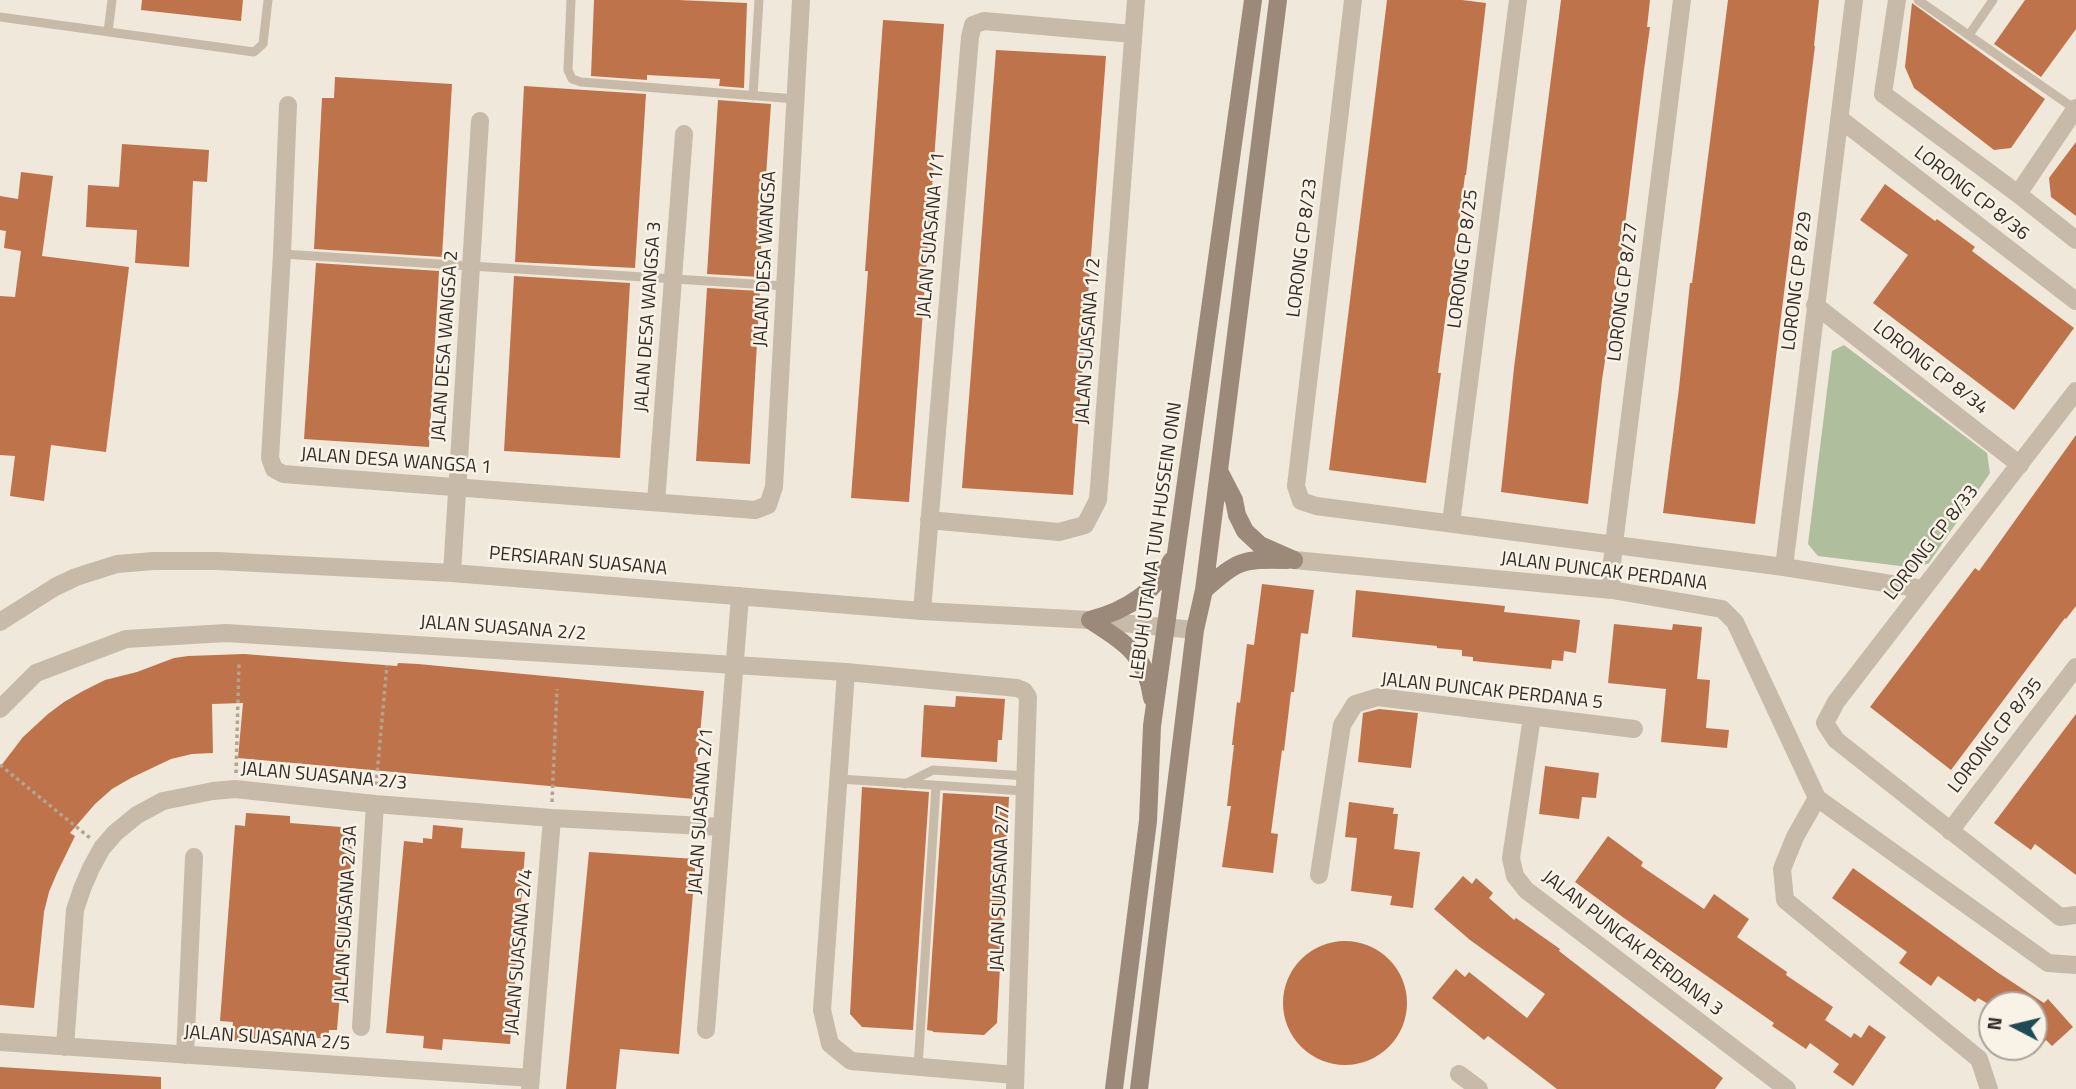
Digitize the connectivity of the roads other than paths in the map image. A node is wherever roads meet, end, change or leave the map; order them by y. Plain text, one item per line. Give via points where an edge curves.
1 (111, 0) edge
2 (268, 0) edge
3 (572, 0) edge
4 (759, 0) edge
5 (801, 0) edge
6 (1136, 0) edge
7 (1253, 0) edge
8 (1278, 0) edge
9 (1353, 0) edge
10 (1518, 0) edge
11 (1682, 0) edge
12 (1854, 0) edge
13 (1897, 0) edge
14 (1918, 0) edge
15 (1993, 0) edge
16 (0, 17) edge
17 (108, 32) junction
18 (1133, 34) junction
19 (1969, 35) junction
20 (753, 96) junction
21 (796, 99) junction
22 (288, 105) dead end
23 (2074, 115) edge
24 (1840, 119) junction
25 (480, 121) dead end
26 (684, 134) dead end
27 (2018, 194) junction
28 (2076, 240) edge
29 (282, 254) junction
30 (471, 267) junction
31 (673, 279) junction
32 (785, 286) junction
33 (2076, 301) edge
34 (1815, 305) junction
35 (2076, 391) edge
36 (2020, 465) junction
37 (1219, 471) junction
38 (458, 488) junction
39 (656, 502) junction
40 (755, 510) joint
41 (929, 520) junction
42 (1451, 523) junction
43 (1614, 544) junction
44 (1178, 550) junction
45 (1294, 560) junction
46 (1784, 567) junction
47 (452, 573) junction
48 (1923, 589) junction
49 (1204, 590) junction
50 (1612, 590) junction
51 (740, 596) junction
52 (922, 611) junction
53 (1090, 620) junction
54 (0, 622) edge
55 (1166, 626) junction
56 (1195, 630) junction
57 (734, 664) junction
58 (2076, 667) edge
59 (846, 672) junction
60 (1024, 691) joint
61 (0, 709) edge
62 (1154, 710) junction
63 (1532, 717) junction
64 (1634, 729) dead end
65 (839, 779) junction
66 (905, 784) junction
67 (1026, 784) junction
68 (936, 786) junction
69 (1818, 797) junction
70 (375, 804) junction
71 (552, 818) junction
72 (722, 827) junction
73 (1950, 831) junction
74 (194, 857) dead end
75 (1318, 875) dead end
76 (2068, 916) edge
77 (2076, 965) edge
78 (361, 1027) dead end
79 (706, 1030) dead end
80 (0, 1042) edge
81 (65, 1047) junction
82 (185, 1055) junction
83 (918, 1067) junction
84 (1459, 1074) dead end
85 (1015, 1082) edge
86 (531, 1084) edge
87 (1114, 1089) edge
88 (1139, 1089) edge
89 (1479, 1089) edge
90 (1787, 1089) edge
91 (1989, 1089) edge

1 - 17 lane
2 - 17 lane via 263,44 254,52
3 - 20 lane via 568,70 572,79
4 - 20 lane
5 - 21 street, JALAN DESA WANGSA
6 - 18 street, JALAN SUASANA 1/2
7 - 44 main road, LEBUH UTAMA TUN HUSSEIN ONN
8 - 37 main road
9 - 42 street, LORONG CP 8/23 via 1296,486 1301,501 1316,506
10 - 42 street, LORONG CP 8/25
11 - 43 street, LORONG CP 8/27
12 - 24 street, LORONG CP 8/29
13 - 27 street via 1883,94
14 - 19 lane
15 - 19 lane
16 - 17 lane
18 - 41 street, JALAN SUASANA 1/2 via 1098,500 1085,525 1059,533
18 - 41 street, JALAN SUASANA 1/1 via 984,21 973,25
19 - 23 lane
20 - 21 lane
21 - 32 street, JALAN DESA WANGSA
22 - 29 street, JALAN DESA WANGSA 1
23 - 27 street
24 - 33 street, LORONG CP 8/36
24 - 34 street, LORONG CP 8/29
25 - 30 street, JALAN DESA WANGSA 2
26 - 31 street, JALAN DESA WANGSA 3
27 - 28 street
29 - 30 lane
29 - 38 street, JALAN DESA WANGSA 1 via 270,458 274,469 283,474
30 - 31 lane
30 - 38 street, JALAN DESA WANGSA 2
31 - 32 lane
31 - 39 street, JALAN DESA WANGSA 3
32 - 40 street, JALAN DESA WANGSA via 774,487 768,505
34 - 36 street, LORONG CP 8/34
34 - 46 street, LORONG CP 8/29
35 - 36 street, LORONG CP 8/33
36 - 48 street, LORONG CP 8/33
37 - 45 main road via 1245,531 1259,545
37 - 49 main road
38 - 39 street, JALAN DESA WANGSA 1
38 - 47 street, JALAN DESA WANGSA 2
39 - 40 street, JALAN DESA WANGSA 1
41 - 52 street, JALAN SUASANA 1/1
42 - 43 street
43 - 46 street
43 - 50 street, LORONG CP 8/27
44 - 53 main road via 1161,578 1137,600
44 - 55 main road, LEBUH UTAMA TUN HUSSEIN ONN
45 - 49 main road via 1250,559 1231,566
45 - 50 street, JALAN PUNCAK PERDANA
46 - 48 street
47 - 51 street, PERSIARAN SUASANA
47 - 54 street, PERSIARAN SUASANA via 217,561 117,564 55,587
48 - 73 street, LORONG CP 8/33 via 1836,702 1825,723 1836,740
49 - 56 main road
50 - 69 street, JALAN PUNCAK PERDANA via 1722,609 1735,622
51 - 52 street, PERSIARAN SUASANA
51 - 57 street, JALAN SUASANA 2/1
52 - 53 street, PERSIARAN SUASANA
53 - 55 street, PERSIARAN SUASANA
53 - 62 main road via 1124,642 1143,664
55 - 56 street, PERSIARAN SUASANA
55 - 62 main road, LEBUH UTAMA TUN HUSSEIN ONN
56 - 88 main road
57 - 59 street, JALAN SUASANA 2/2
57 - 61 street, JALAN SUASANA 2/2 via 213,634 126,639 36,673
57 - 72 street, JALAN SUASANA 2/1
58 - 73 street, LORONG CP 8/35
59 - 60 street, JALAN SUASANA 2/2
59 - 65 street
60 - 67 street, JALAN SUASANA 2/7 via 1028,697
62 - 87 main road, LEBUH UTAMA TUN HUSSEIN ONN via 1148,821
63 - 64 street, JALAN PUNCAK PERDANA 5
63 - 75 street, JALAN PUNCAK PERDANA 5 via 1378,697 1355,704 1342,725
63 - 90 street, JALAN PUNCAK PERDANA 3 via 1511,858 1515,876 1526,890
65 - 66 lane
65 - 83 street via 822,1010 830,1044 851,1061
66 - 67 lane via 933,770
66 - 68 lane
67 - 68 lane
67 - 85 street, JALAN SUASANA 2/7
68 - 83 lane
69 - 77 street, JALAN PUNCAK PERDANA via 2048,963
69 - 91 street via 1794,837 1782,869 1785,900 1979,1059
70 - 71 street, JALAN SUASANA 2/3
70 - 78 street, JALAN SUASANA 2/3A
70 - 81 street, JALAN SUASANA 2/3 via 235,789 163,801 137,815 102,848 75,910
71 - 72 street, JALAN SUASANA 2/3
71 - 86 street, JALAN SUASANA 2/4
72 - 79 street, JALAN SUASANA 2/1
73 - 76 street
74 - 82 street
80 - 81 street, JALAN SUASANA 2/5
81 - 82 street, JALAN SUASANA 2/5
82 - 86 street, JALAN SUASANA 2/5
83 - 85 street
84 - 89 street

